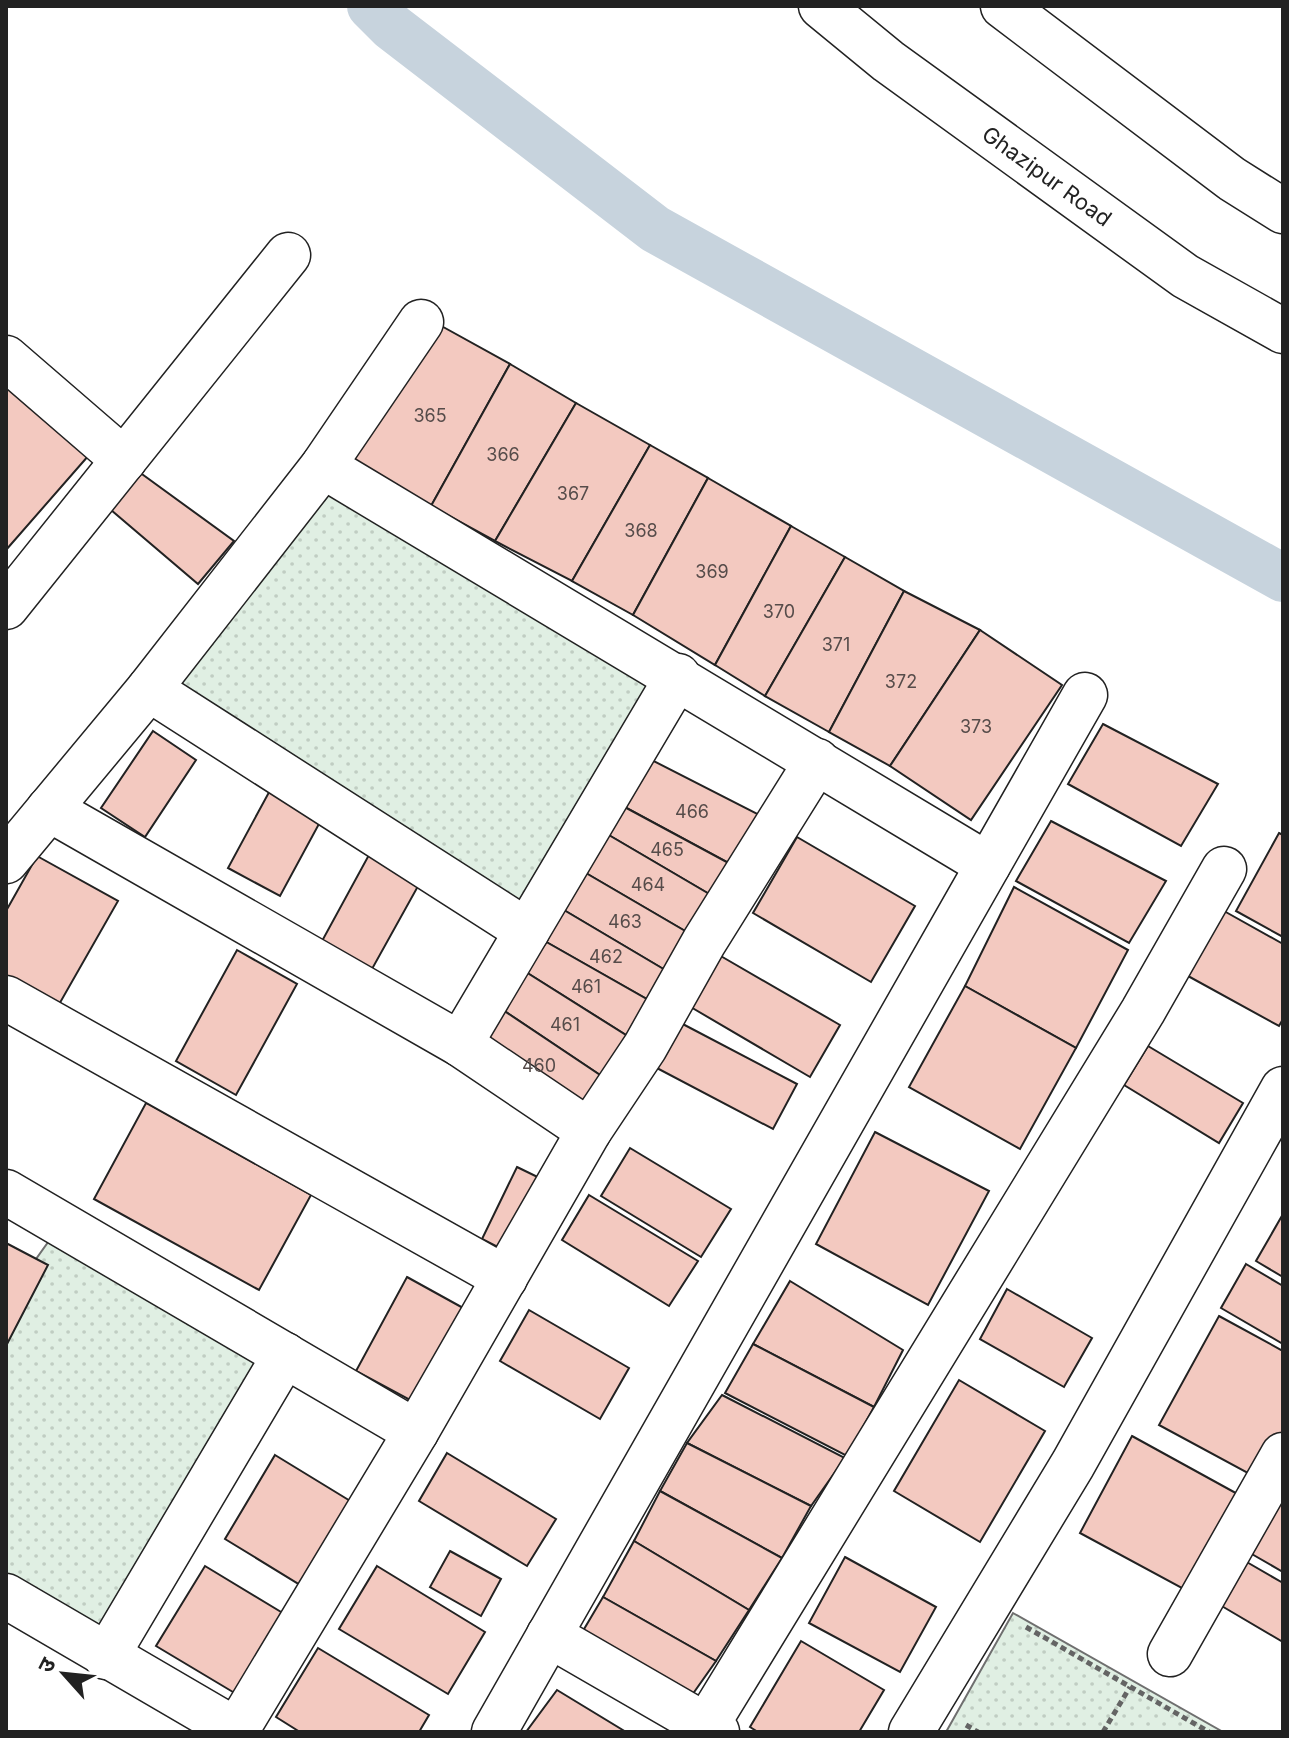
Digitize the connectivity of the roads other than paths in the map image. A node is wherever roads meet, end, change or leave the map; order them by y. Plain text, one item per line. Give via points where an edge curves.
1 (821, 6) edge
2 (1003, 6) edge
3 (1283, 211) edge
4 (288, 255) dead end
5 (421, 322) dead end
6 (1283, 331) edge
7 (6, 358) edge
8 (124, 460) junction
9 (323, 466) junction
10 (6, 607) edge
11 (678, 676) junction
12 (149, 689) junction
13 (1085, 695) dead end
14 (817, 761) junction
15 (49, 809) junction
16 (6, 861) edge
17 (988, 865) junction
18 (1224, 869) dead end
19 (527, 931) junction
20 (6, 998) edge
21 (460, 1044) junction
22 (1283, 1089) edge
23 (589, 1131) junction
24 (6, 1192) edge
25 (505, 1278) junction
26 (285, 1355) junction
27 (416, 1432) junction
28 (1283, 1455) edge
29 (6, 1596) edge
30 (549, 1635) junction
31 (1170, 1654) dead end
32 (106, 1657) junction
33 (712, 1729) edge
34 (238, 1731) edge
35 (494, 1732) edge
36 (911, 1732) edge

1 - 6 street, Ghazipur Road via 888,61 1185,276
2 - 3 street via 1232,179
4 - 8 street
5 - 9 street
7 - 8 street
8 - 10 street
9 - 11 street
9 - 12 street
11 - 14 street
11 - 19 street
12 - 15 street
12 - 19 street
13 - 17 street
14 - 17 street
14 - 23 street
15 - 16 street
15 - 21 street
17 - 30 street
18 - 33 street
19 - 21 street
20 - 25 street
21 - 23 street
22 - 36 street via 1073,1464
23 - 25 street
24 - 26 street
25 - 27 street
26 - 27 street
26 - 32 street
27 - 34 street
28 - 31 street
29 - 32 street
30 - 33 street
30 - 35 street
32 - 34 street

